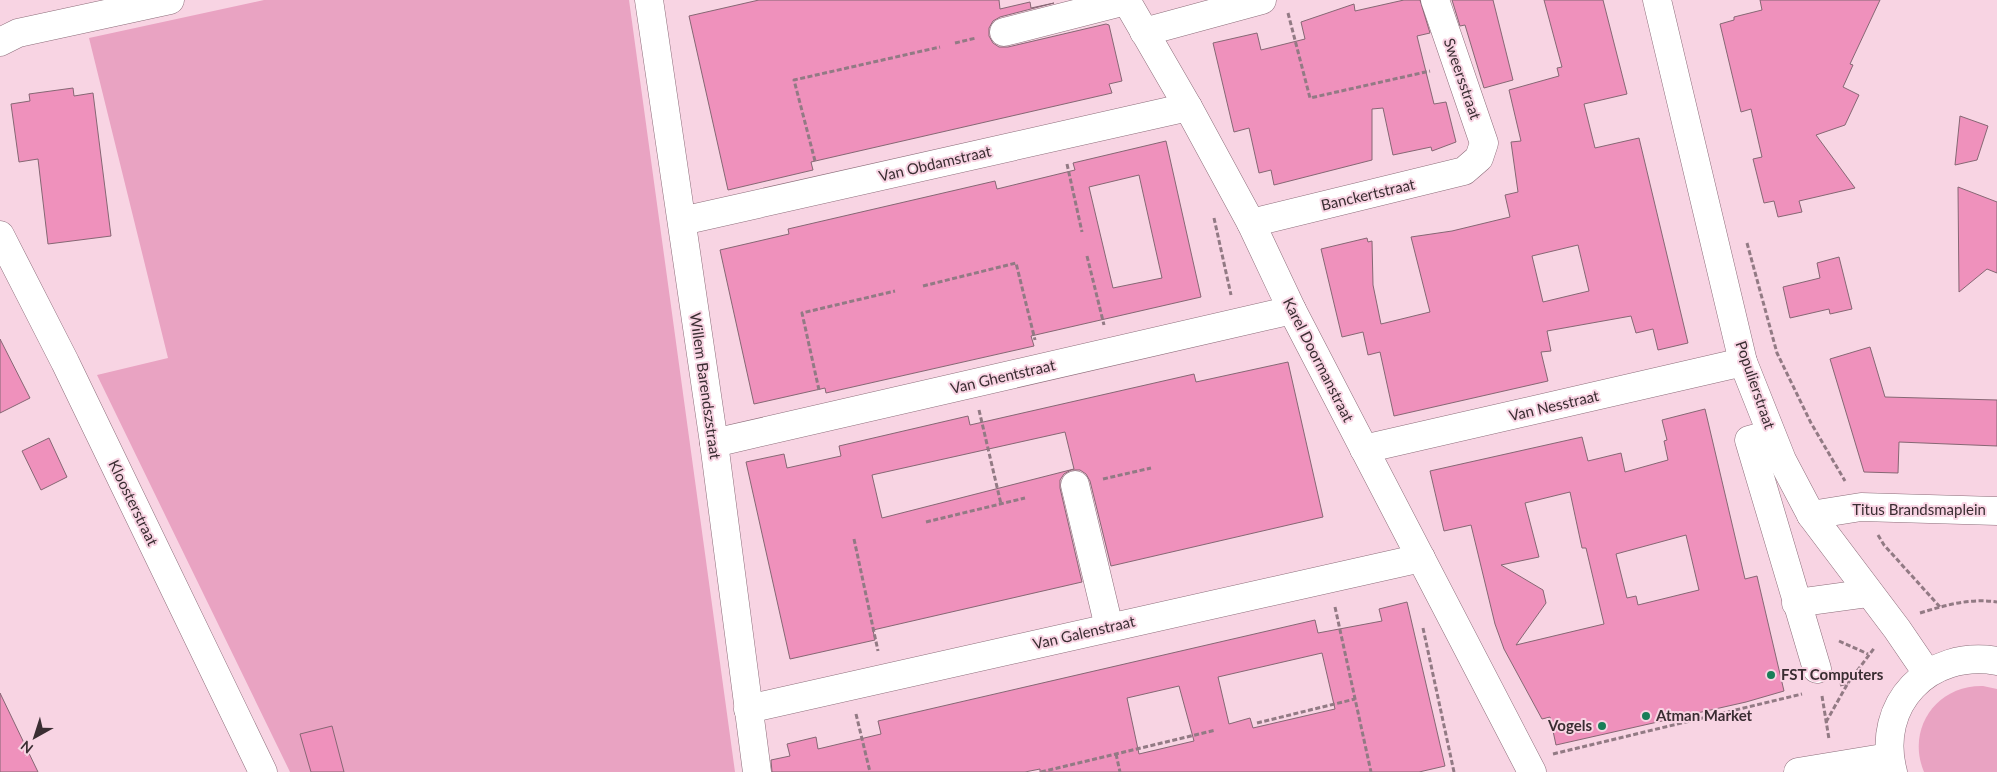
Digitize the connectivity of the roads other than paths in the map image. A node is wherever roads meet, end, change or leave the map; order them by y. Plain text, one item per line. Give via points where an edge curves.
1 (170, 0) edge
2 (649, 0) edge
3 (1126, 0) edge
4 (1436, 0) edge
5 (1657, 0) edge
6 (1274, 4) edge
7 (1004, 32) dead end
8 (1144, 32) junction
9 (0, 42) edge
10 (1188, 107) junction
11 (1479, 158) joint
12 (682, 221) junction
13 (1252, 223) junction
14 (0, 235) edge
15 (1292, 310) junction
16 (1743, 362) junction
17 (1772, 434) junction
18 (714, 443) junction
19 (1364, 449) junction
20 (1075, 485) dead end
21 (1997, 511) edge
22 (1811, 515) junction
23 (1421, 558) junction
24 (1869, 594) junction
25 (1796, 603) junction
26 (1109, 627) junction
27 (1997, 661) edge
28 (1927, 673) junction
29 (1816, 683) road end
30 (748, 709) junction
31 (1891, 764) edge
32 (1529, 766) edge
33 (263, 772) edge
34 (757, 772) edge
35 (1798, 772) edge

1 - 9 street via 18,33
2 - 12 street, Willem Barendszstraat
3 - 7 street
3 - 8 street, Karel Doormanstraat
4 - 11 street, Sweersstraat via 1484,143
5 - 16 street, Populierstraat
6 - 8 street
8 - 10 street, Karel Doormanstraat
10 - 12 street, Van Obdamstraat
10 - 13 street, Karel Doormanstraat
11 - 13 street, Banckertstraat via 1464,172
12 - 18 street, Willem Barendszstraat
13 - 15 street, Karel Doormanstraat
14 - 33 street, Kloosterstraat
15 - 18 street, Van Ghentstraat
15 - 19 street, Karel Doormanstraat
16 - 17 street, Populierstraat
16 - 19 street, Van Nesstraat
17 - 22 street, Populierstraat
17 - 25 street via 1749,440
18 - 30 street, Willem Barendszstraat
19 - 23 street, Karel Doormanstraat
20 - 26 street
21 - 22 street, Titus Brandsmaplein via 1861,507
22 - 24 street, Populierstraat
23 - 26 street, Van Galenstraat
23 - 32 street, Karel Doormanstraat
24 - 25 street
24 - 28 street, Populierstraat
25 - 29 street via 1809,639
26 - 30 street, Van Galenstraat
27 - 28 street via 1979,658 1952,661
28 - 31 street via 1909,690 1896,710 1889,733
30 - 34 street, Willem Barendszstraat
31 - 35 street

